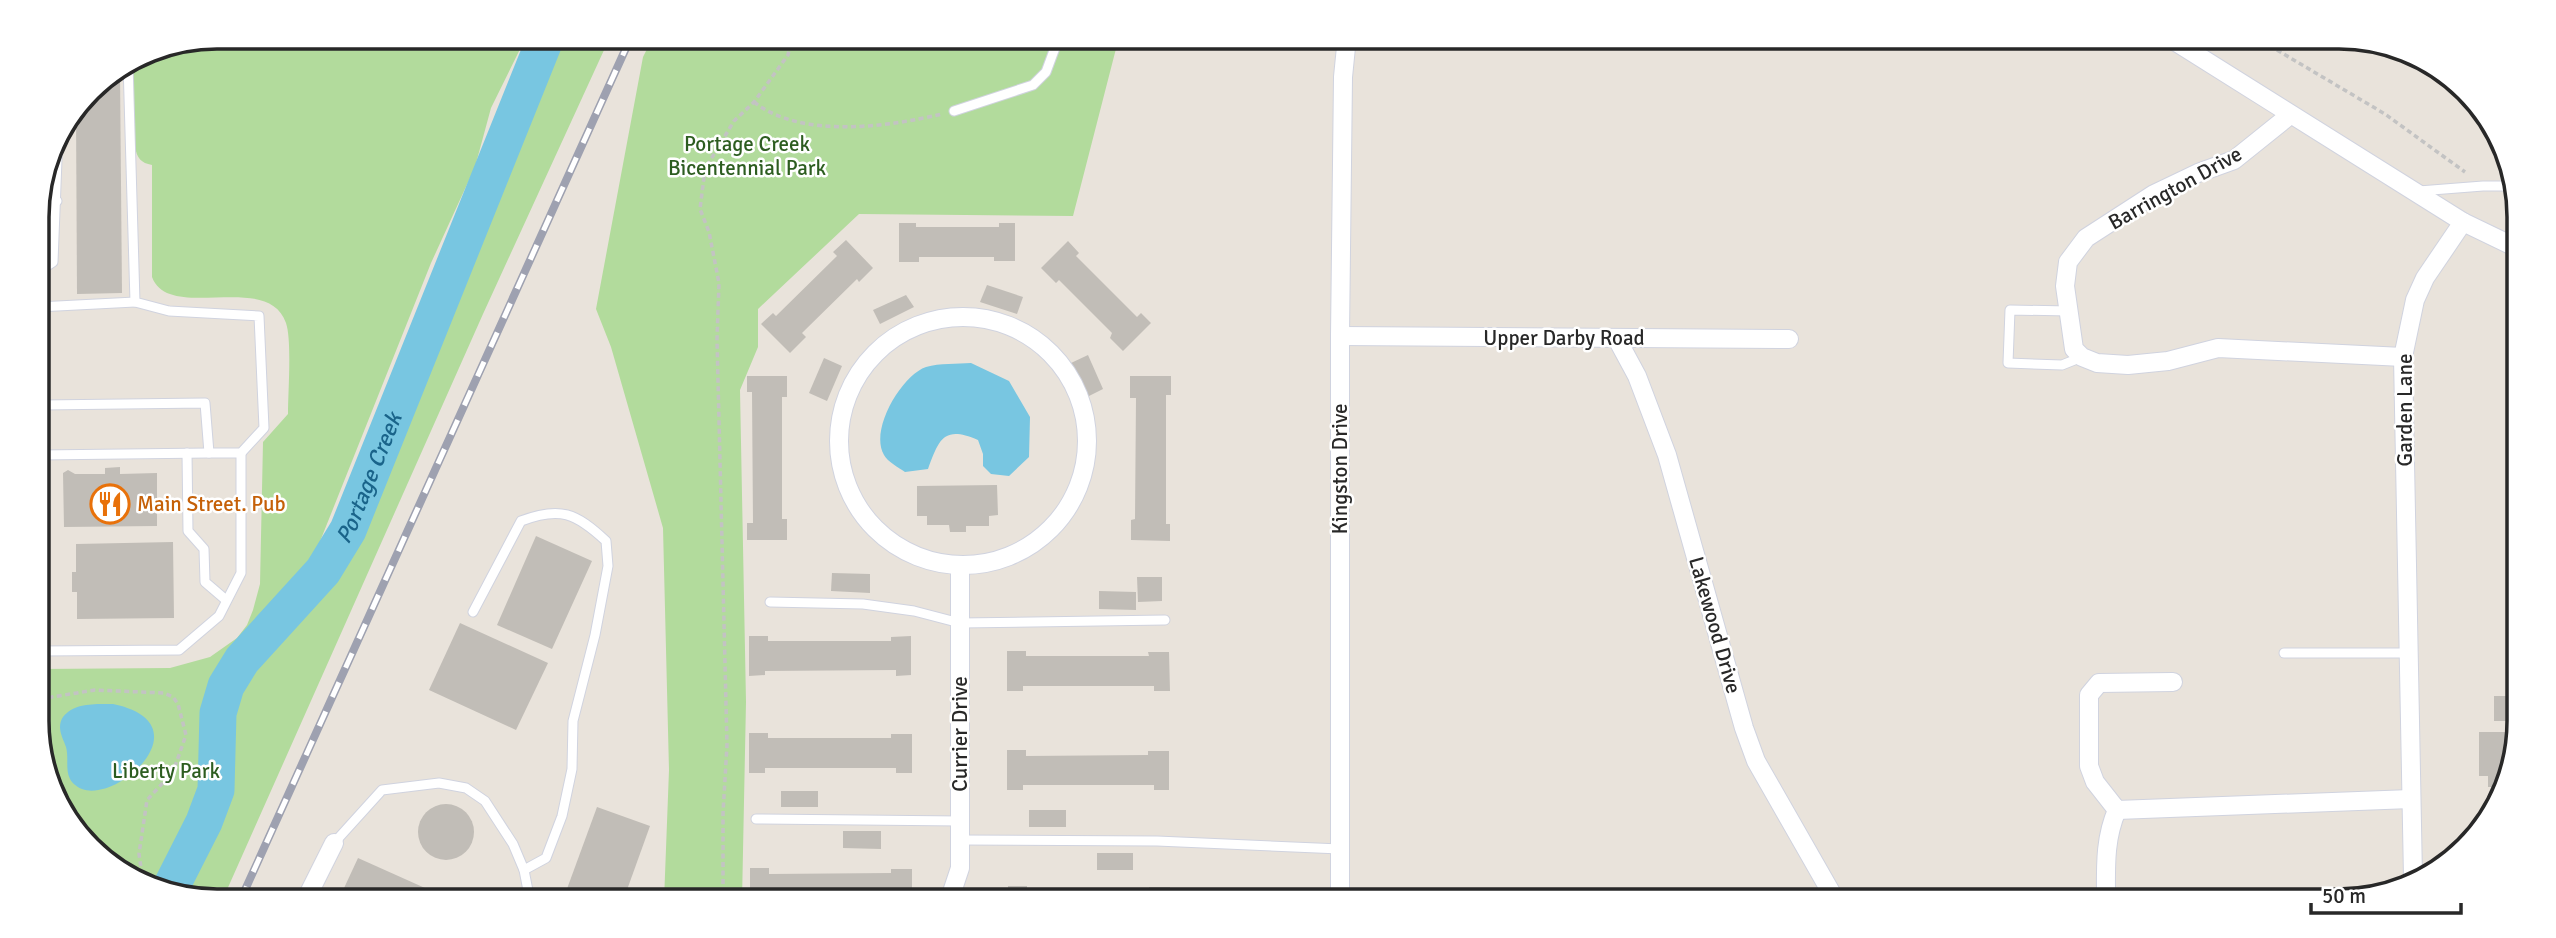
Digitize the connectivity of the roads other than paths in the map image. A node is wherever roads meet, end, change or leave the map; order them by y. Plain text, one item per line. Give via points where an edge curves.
1 (1055, 49) edge
2 (1346, 49) edge
3 (2187, 49) edge
4 (128, 75) edge
5 (954, 111) road end
6 (2290, 114) junction
7 (58, 166) edge
8 (2504, 186) edge
9 (2414, 192) junction
10 (57, 201) junction
11 (49, 202) edge
12 (2463, 222) junction
13 (2507, 243) edge
14 (49, 264) edge
15 (135, 302) junction
16 (49, 306) edge
17 (2069, 311) junction
18 (1340, 337) junction
19 (1617, 339) junction
20 (1789, 340) dead end
21 (2082, 357) junction
22 (2403, 357) junction
23 (49, 405) edge
24 (187, 453) junction
25 (209, 453) junction
26 (241, 453) junction
27 (49, 455) edge
28 (960, 565) junction
29 (226, 600) junction
30 (770, 602) dead end
31 (473, 612) dead end
32 (1165, 620) dead end
33 (960, 622) junction
34 (49, 651) edge
35 (2284, 653) dead end
36 (2409, 653) junction
37 (2173, 682) dead end
38 (2412, 799) junction
39 (2117, 810) junction
40 (756, 819) dead end
41 (960, 821) junction
42 (960, 841) junction
43 (334, 843) joint
44 (1340, 849) junction
45 (524, 870) junction
46 (2413, 872) edge
47 (311, 889) edge
48 (528, 889) edge
49 (953, 889) edge
50 (1340, 889) edge
51 (1829, 889) edge
52 (2106, 889) edge

1 - 5 lane via 1046,72 1033,85
2 - 18 street, Kingston Drive
3 - 6 street
4 - 15 lane
6 - 9 street
6 - 17 street, Barrington Drive via 2234,160 2154,194 2086,238 2068,262
7 - 10 lane
8 - 9 lane
9 - 12 street
10 - 11 lane
10 - 14 lane via 53,262
12 - 13 street
12 - 22 street, Garden Lane via 2415,300
15 - 16 lane
15 - 26 lane via 169,311 259,316 264,428
17 - 21 street, Barrington Drive via 2074,349
17 - 21 lane via 2010,310 2008,363 2062,365
18 - 19 street, Upper Darby Road
18 - 44 street, Kingston Drive
19 - 20 street, Upper Darby Road
19 - 51 street, Lakewood Drive via 1637,376 1667,455 1756,761
21 - 22 street via 2128,365 2218,348
22 - 36 street, Garden Lane
23 - 25 lane via 205,403
24 - 25 lane
24 - 27 lane
24 - 29 lane via 188,531 204,549 205,582
25 - 26 lane
26 - 29 lane via 241,573
28 - 28 street via 991,564 1029,548 1060,522 1081,486 1089,446 1084,405 1065,368 1035,338 998,321 956,316 916,325 886,344 854,379 840,418 839,459 852,498 876,531 910,555
28 - 33 street, Currier Drive
29 - 34 lane via 219,616 179,650
30 - 33 lane via 863,604
31 - 45 lane via 521,521 545,512 571,515 606,541 608,566 573,721 572,769 562,816 546,858
32 - 33 lane
33 - 41 street, Currier Drive
35 - 36 lane
36 - 38 street, Garden Lane
37 - 39 street via 2099,683 2089,695 2089,766 2095,782
38 - 39 street
38 - 46 street, Garden Lane
39 - 52 street via 2106,845
40 - 41 lane
41 - 42 street, Currier Drive
42 - 44 lane via 1157,841
42 - 49 street, Currier Drive via 960,868
43 - 45 lane via 382,790 439,783 466,788 485,801
43 - 47 street
44 - 50 street, Kingston Drive
45 - 48 lane

